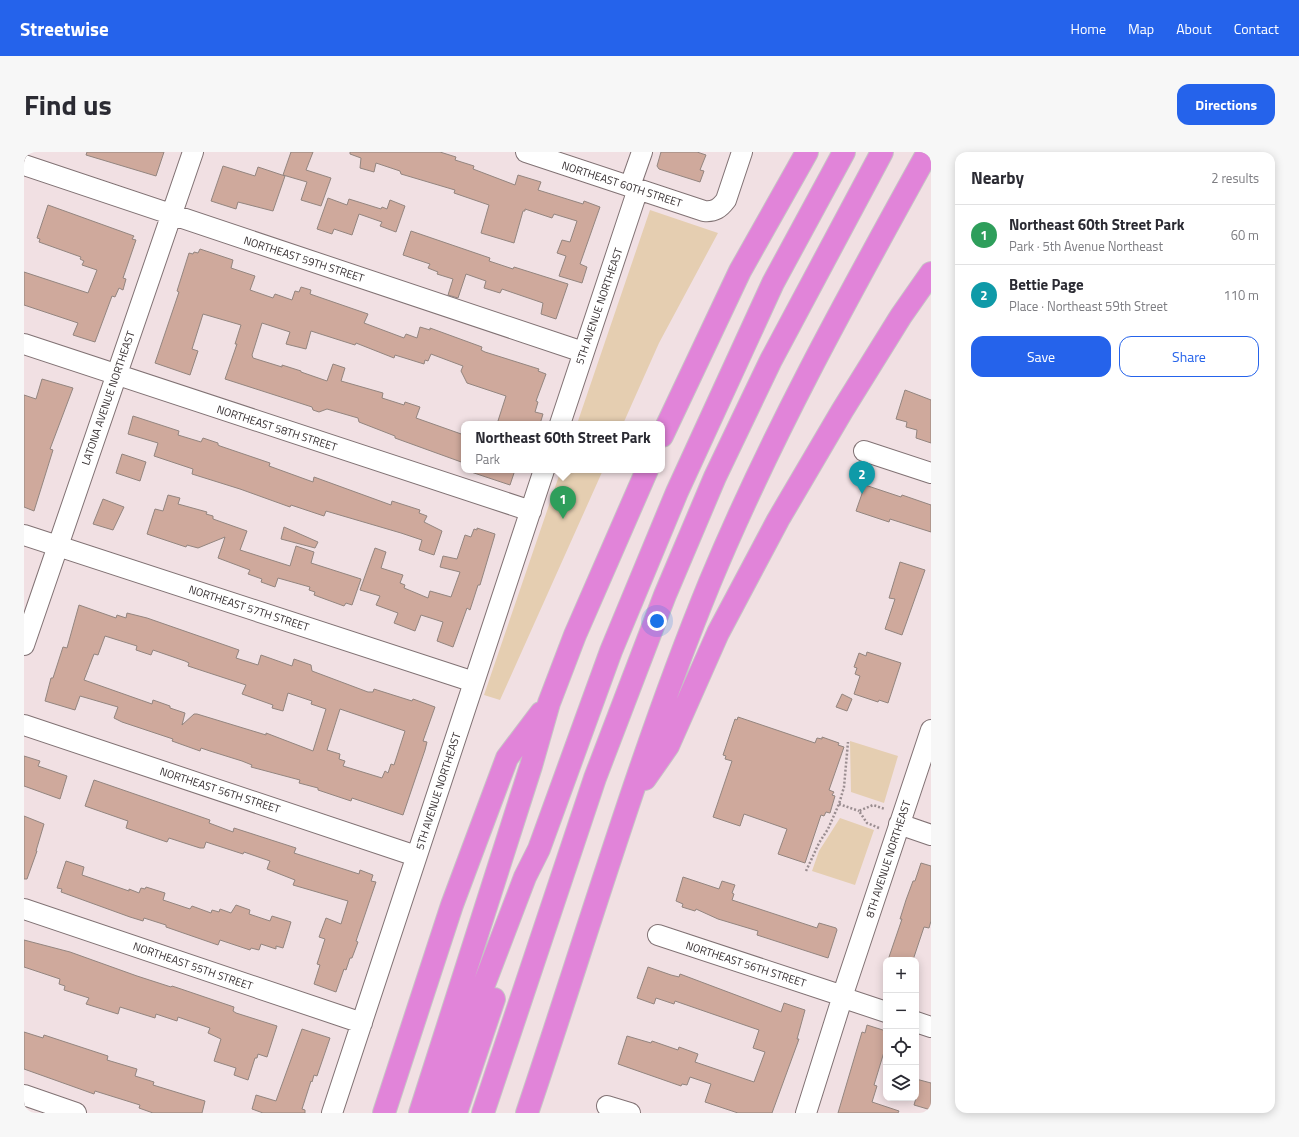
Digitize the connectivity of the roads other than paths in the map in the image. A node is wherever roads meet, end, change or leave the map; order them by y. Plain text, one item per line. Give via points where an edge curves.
1 (193, 152) edge
2 (642, 152) edge
3 (742, 152) edge
4 (807, 152) edge
5 (844, 152) edge
6 (882, 152) edge
7 (928, 152) edge
8 (538, 154) edge
9 (24, 165) edge
10 (634, 188) junction
11 (171, 214) junction
12 (931, 273) edge
13 (25, 349) edge
14 (583, 352) junction
15 (116, 375) junction
16 (561, 421) edge
17 (665, 430) edge
18 (864, 451) dead end
19 (543, 473) edge
20 (646, 473) edge
21 (931, 474) edge
22 (531, 512) junction
23 (24, 535) edge
24 (58, 546) junction
25 (24, 645) edge
26 (474, 682) junction
27 (549, 703) junction
28 (24, 725) edge
29 (931, 730) edge
30 (629, 802) junction
31 (899, 824) junction
32 (931, 835) edge
33 (539, 848) junction
34 (416, 856) junction
35 (24, 909) edge
36 (658, 935) dead end
37 (842, 996) junction
38 (883, 1011) edge
39 (362, 1023) junction
40 (919, 1023) edge
41 (931, 1027) edge
42 (552, 1039) junction
43 (24, 1095) edge
44 (607, 1106) dead end
45 (76, 1113) edge
46 (332, 1113) edge
47 (384, 1113) edge
48 (420, 1113) edge
49 (435, 1113) edge
50 (456, 1113) edge
51 (483, 1113) edge
52 (527, 1113) edge
53 (535, 1113) edge
54 (630, 1113) edge
55 (806, 1113) edge

1 - 11 street, LATONA AVENUE NORTHEAST
2 - 10 street, 5TH AVENUE NORTHEAST
3 - 10 street, NORTHEAST 60TH STREET via 726,200 717,210 704,211
4 - 17 highway via 740,271
5 - 33 highway via 773,283 674,499 614,644
6 - 51 highway via 771,360 715,477 664,596 598,770
7 - 30 highway via 803,381 739,514 683,651
8 - 10 street, NORTHEAST 60TH STREET
9 - 11 street, NORTHEAST 59TH STREET
10 - 14 street, 5TH AVENUE NORTHEAST
11 - 14 street, NORTHEAST 59TH STREET
11 - 15 street, LATONA AVENUE NORTHEAST
12 - 30 highway via 842,411 778,520 718,633 668,746
13 - 15 street, NORTHEAST 58TH STREET
14 - 16 street, 5TH AVENUE NORTHEAST
15 - 22 street, NORTHEAST 58TH STREET
15 - 24 street, LATONA AVENUE NORTHEAST
18 - 21 street
19 - 22 street, 5TH AVENUE NORTHEAST
20 - 27 highway via 575,635
22 - 26 street, 5TH AVENUE NORTHEAST
23 - 24 street, NORTHEAST 57TH STREET
24 - 25 street, LATONA AVENUE NORTHEAST
24 - 26 street, NORTHEAST 57TH STREET
26 - 34 street, 5TH AVENUE NORTHEAST
27 - 47 highway via 507,758 452,905
27 - 48 highway
28 - 34 street, NORTHEAST 56TH STREET
29 - 31 street, 8TH AVENUE NORTHEAST
30 - 42 highway
31 - 32 street
31 - 37 street, 8TH AVENUE NORTHEAST
33 - 49 highway via 525,877
33 - 50 highway via 532,882
34 - 39 street, 5TH AVENUE NORTHEAST
35 - 39 street, NORTHEAST 55TH STREET
36 - 37 street, NORTHEAST 56TH STREET
37 - 38 street, NORTHEAST 56TH STREET
37 - 55 street, 8TH AVENUE NORTHEAST
39 - 46 street, 5TH AVENUE NORTHEAST
40 - 41 street
42 - 52 highway
42 - 53 highway
43 - 45 street
44 - 54 street

